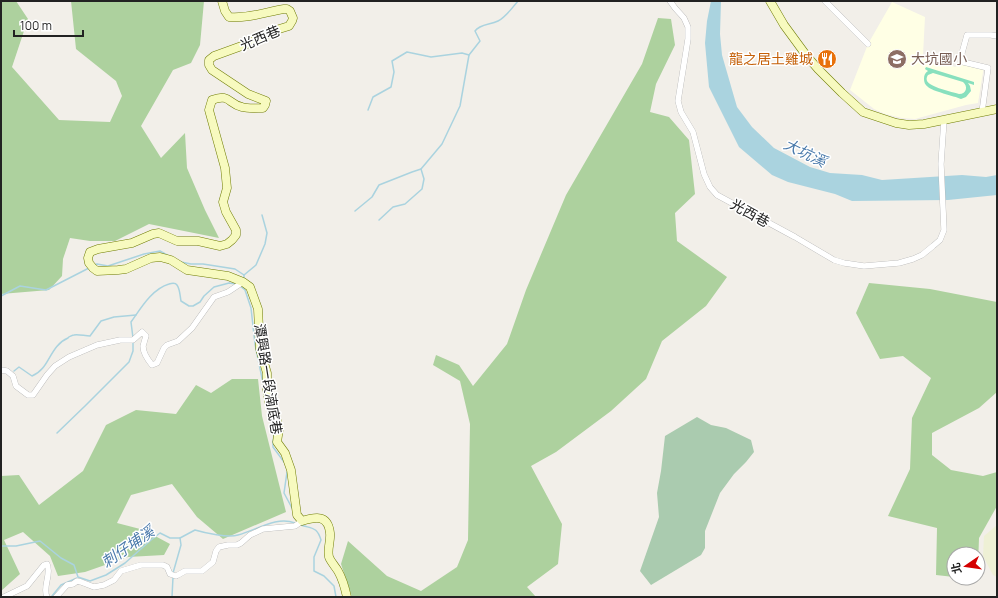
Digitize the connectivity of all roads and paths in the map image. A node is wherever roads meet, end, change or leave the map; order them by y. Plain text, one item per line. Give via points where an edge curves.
1 (222, 1) edge
2 (670, 1) edge
3 (770, 1) edge
4 (825, 1) edge
5 (997, 36) edge
6 (868, 44) dead end
7 (997, 109) edge
8 (982, 112) junction
9 (944, 120) junction
10 (243, 282) junction
11 (1, 370) edge
12 (302, 521) junction
13 (4, 597) edge
14 (47, 597) edge
15 (56, 597) edge
16 (347, 597) edge

1 - 10 street, 光西巷 via 229,17 247,17 287,9 293,18 289,26 208,60 212,70 248,94 266,101 262,108 252,109 241,107 227,98 219,98 212,100 209,110 227,181 222,202 236,235 227,244 220,246 198,241 177,241 159,233 132,243 98,249 90,252 88,258 89,263 97,271 126,269 151,258 160,257 171,260 187,270 228,276
2 - 9 street, 光西巷 via 688,27 678,101 681,112 693,132 710,187 718,195 834,260 864,266 899,263 928,251 940,240 944,230 941,164
3 - 9 street via 806,55 863,112 909,125
4 - 6 street
5 - 8 street via 967,35 962,53 963,62 988,68
7 - 8 street
8 - 9 street
10 - 11 street via 214,297 192,328 178,341 164,348 157,363 152,364 149,361 143,346 146,336 142,332 133,340 97,344 69,357 55,366 33,395 28,395 16,386 13,376
10 - 12 street, 潭興路一段湳底巷 via 250,287 258,309 260,349 267,373 269,402 276,417 277,442 285,453 297,515
12 - 15 street via 295,526 263,529 237,545 219,547 213,562 202,571 185,571 175,575 163,565 140,565 120,571 114,580 104,585 94,587 77,581 67,585
12 - 16 street via 321,518 327,523 330,533 329,558 338,571
13 - 14 street via 27,586 47,564

